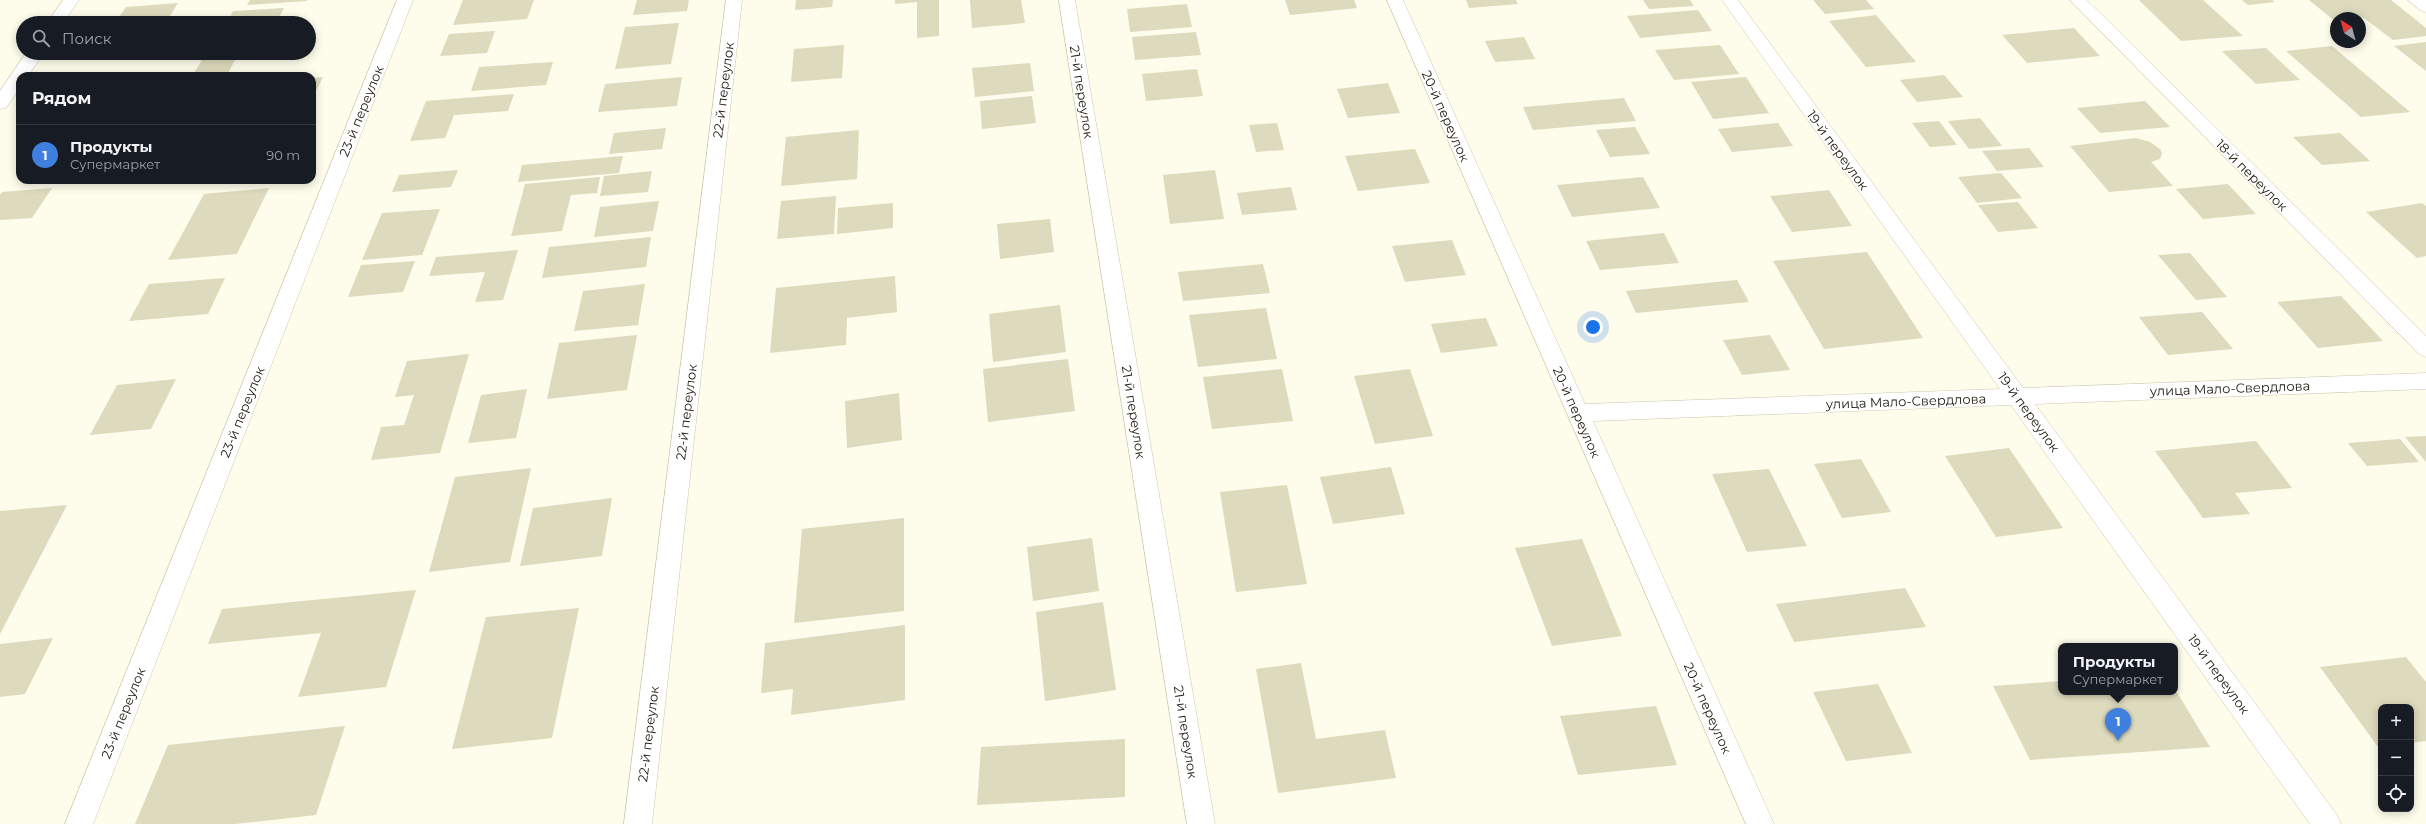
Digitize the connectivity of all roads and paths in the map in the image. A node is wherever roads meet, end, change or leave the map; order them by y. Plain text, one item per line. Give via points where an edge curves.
1 (71, 0) edge
2 (405, 0) edge
3 (734, 0) edge
4 (1067, 0) edge
5 (1394, 0) edge
6 (1730, 0) edge
7 (2078, 0) edge
8 (2416, 0) edge
9 (2426, 7) edge
10 (60, 16) edge
11 (30, 60) edge
12 (22, 72) edge
13 (16, 81) edge
14 (0, 104) edge
15 (2426, 349) edge
16 (2426, 381) edge
17 (2018, 396) junction
18 (1578, 413) junction
19 (79, 824) edge
20 (638, 824) edge
21 (1201, 824) edge
22 (1760, 824) edge
23 (2327, 824) edge

1 - 10 street
2 - 19 street, 23-й переулок
3 - 20 street, 22-й переулок
4 - 21 street, 21-й переулок
5 - 18 street, 20-й переулок
6 - 17 street, 19-й переулок
7 - 15 street, 18-й переулок
8 - 9 street
11 - 12 street
13 - 14 street
16 - 17 street, улица Мало-Свердлова
17 - 18 street, улица Мало-Свердлова
17 - 23 street, 19-й переулок
18 - 22 street, 20-й переулок

